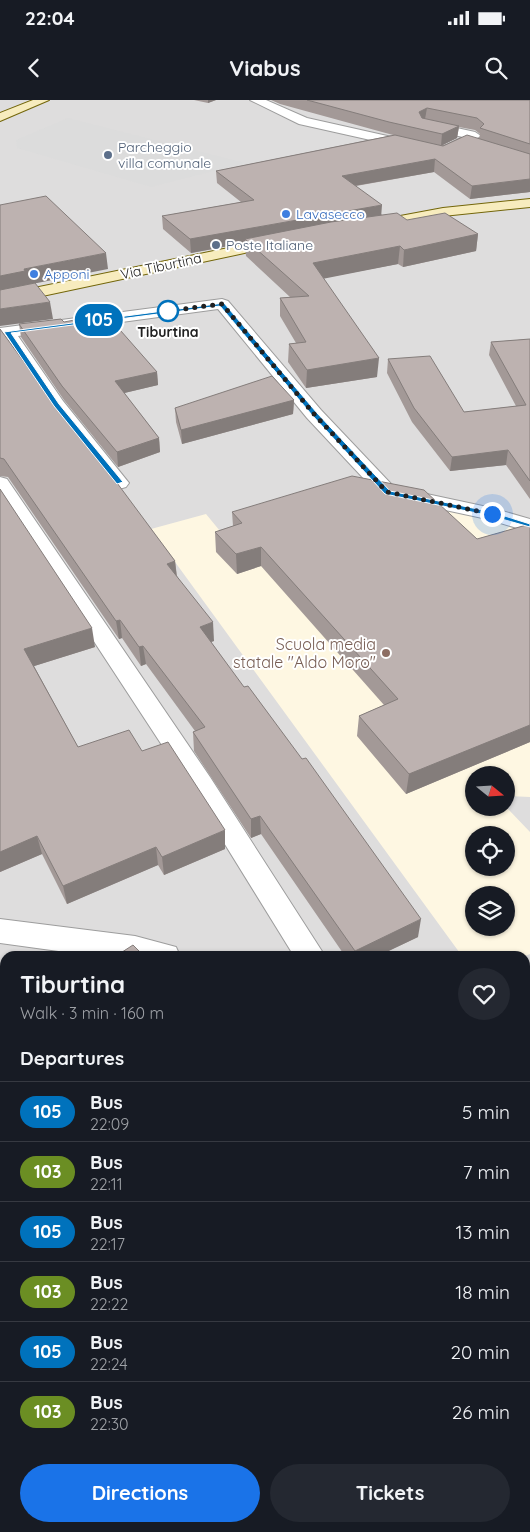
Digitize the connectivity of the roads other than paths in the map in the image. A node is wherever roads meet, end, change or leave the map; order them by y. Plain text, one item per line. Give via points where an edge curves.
1 (43, 100) edge
2 (256, 100) edge
3 (0, 117) edge
4 (425, 125) edge
5 (464, 141) junction
6 (484, 146) edge
7 (530, 203) edge
8 (350, 229) edge
9 (294, 239) edge
10 (0, 300) edge
11 (3, 332) edge
12 (120, 482) dead end
13 (0, 483) edge
14 (530, 526) edge
15 (0, 931) edge
16 (144, 951) edge
17 (307, 951) edge

1 - 3 street
2 - 5 street via 303,121 442,152
4 - 5 street via 475,136
5 - 6 street
7 - 8 street via 443,212
9 - 10 street, Via Tiburtina
11 - 12 street via 56,405
11 - 14 street via 222,304 314,414 387,492 492,514
13 - 17 street via 202,784
15 - 16 street

